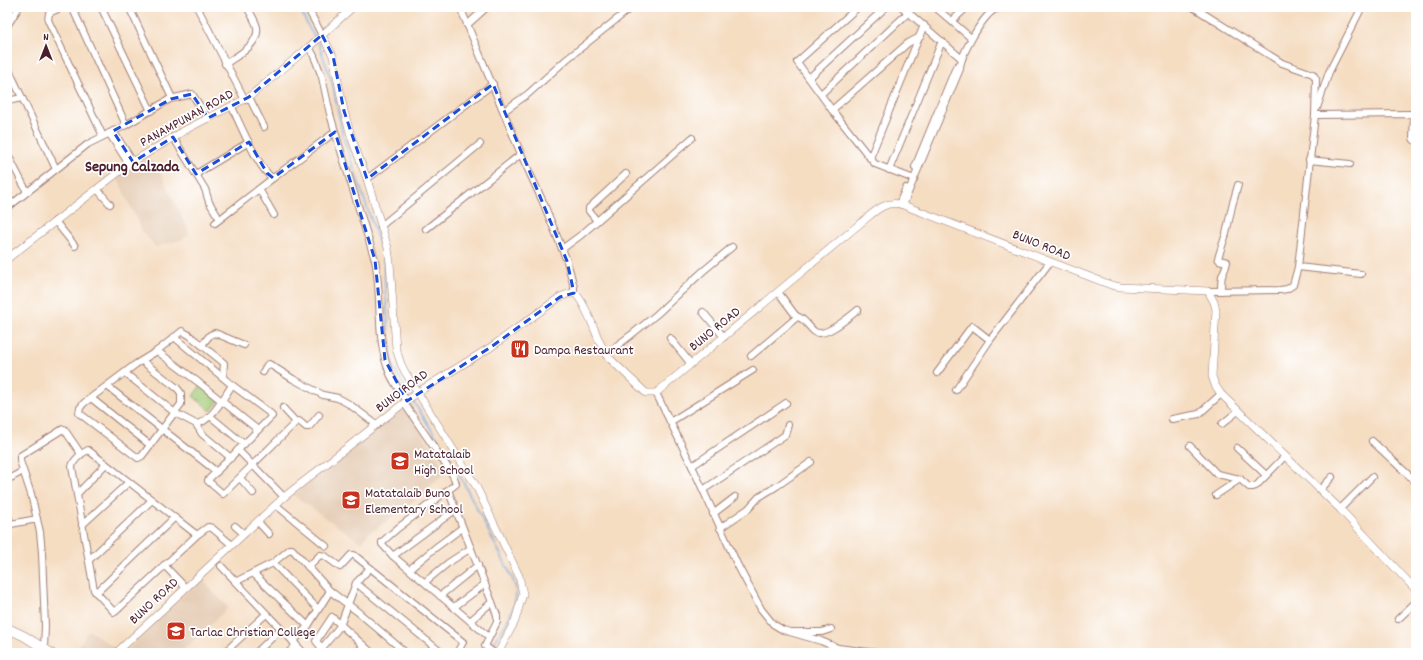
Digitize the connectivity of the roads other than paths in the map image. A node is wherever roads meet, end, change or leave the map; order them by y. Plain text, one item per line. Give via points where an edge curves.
1 (19, 7) edge
2 (62, 7) edge
3 (72, 7) edge
4 (101, 7) edge
5 (129, 7) edge
6 (197, 7) edge
7 (247, 7) edge
8 (307, 7) edge
9 (353, 7) edge
10 (460, 7) edge
11 (487, 7) edge
12 (632, 7) edge
13 (858, 7) edge
14 (886, 7) edge
15 (902, 7) edge
16 (967, 7) edge
17 (1006, 7) edge
18 (1193, 7) edge
19 (1362, 7) edge
20 (937, 8) edge
21 (990, 10) edge
22 (909, 12) junction
23 (952, 21) junction
24 (467, 25) junction
25 (924, 25) junction
26 (7, 26) edge
27 (920, 37) junction
28 (971, 38) junction
29 (316, 41) junction
30 (942, 41) junction
31 (961, 61) junction
32 (225, 64) junction
33 (7, 66) edge
34 (809, 78) junction
35 (493, 84) junction
36 (821, 94) junction
37 (22, 98) junction
38 (172, 98) junction
39 (247, 98) junction
40 (7, 101) edge
41 (232, 107) junction
42 (832, 110) junction
43 (150, 111) junction
44 (504, 111) junction
45 (1315, 115) junction
46 (208, 118) junction
47 (126, 125) junction
48 (264, 127) dead end
49 (335, 132) junction
50 (109, 133) junction
51 (173, 137) junction
52 (692, 138) dead end
53 (1416, 141) edge
54 (249, 142) junction
55 (480, 144) dead end
56 (7, 153) edge
57 (521, 154) junction
58 (870, 158) junction
59 (1309, 160) junction
60 (131, 163) junction
61 (1350, 164) dead end
62 (56, 169) junction
63 (889, 170) junction
64 (196, 174) junction
65 (626, 174) dead end
66 (274, 178) junction
67 (912, 178) junction
68 (367, 179) junction
69 (1238, 186) dead end
70 (98, 189) junction
71 (259, 189) junction
72 (27, 192) junction
73 (110, 204) dead end
74 (902, 205) junction
75 (7, 208) edge
76 (217, 215) dead end
77 (274, 215) dead end
78 (597, 221) junction
79 (55, 222) junction
80 (215, 223) dead end
81 (381, 226) junction
82 (426, 229) dead end
83 (75, 246) dead end
84 (732, 248) dead end
85 (562, 250) junction
86 (7, 259) edge
87 (1050, 262) junction
88 (1298, 267) junction
89 (1361, 274) dead end
90 (1208, 291) junction
91 (1220, 291) junction
92 (778, 292) junction
93 (574, 293) junction
94 (858, 310) dead end
95 (702, 312) dead end
96 (796, 316) junction
97 (174, 337) junction
98 (724, 337) junction
99 (670, 338) dead end
100 (990, 340) junction
101 (202, 345) junction
102 (244, 345) dead end
103 (157, 351) junction
104 (606, 354) junction
105 (751, 356) dead end
106 (142, 361) junction
107 (690, 364) junction
108 (753, 370) dead end
109 (263, 372) dead end
110 (125, 373) junction
111 (937, 373) dead end
112 (223, 377) junction
113 (232, 385) junction
114 (106, 386) junction
115 (956, 390) dead end
116 (418, 392) junction
117 (656, 393) junction
118 (1221, 394) junction
119 (91, 398) junction
120 (222, 401) junction
121 (405, 402) junction
122 (786, 403) dead end
123 (283, 408) dead end
124 (1238, 411) junction
125 (175, 413) junction
126 (319, 415) dead end
127 (210, 416) junction
128 (1172, 419) dead end
129 (296, 422) junction
130 (670, 422) junction
131 (196, 424) junction
132 (1222, 424) dead end
133 (377, 425) junction
134 (788, 425) dead end
135 (162, 430) junction
136 (258, 430) junction
137 (1372, 441) dead end
138 (244, 444) junction
139 (150, 445) junction
140 (1190, 446) dead end
141 (1237, 448) dead end
142 (238, 450) junction
143 (81, 454) junction
144 (1285, 456) junction
145 (230, 458) junction
146 (811, 462) dead end
147 (105, 465) junction
148 (252, 466) junction
149 (692, 466) junction
150 (23, 471) junction
151 (217, 472) junction
152 (1266, 475) junction
153 (1332, 477) dead end
154 (1372, 477) dead end
155 (240, 478) junction
156 (1240, 479) junction
157 (7, 480) edge
158 (129, 482) junction
159 (1416, 482) edge
160 (448, 490) junction
161 (703, 490) junction
162 (1320, 490) junction
163 (254, 493) dead end
164 (77, 494) junction
165 (1216, 495) dead end
166 (735, 497) dead end
167 (284, 498) junction
168 (152, 500) junction
169 (276, 505) junction
170 (1340, 509) junction
171 (455, 510) junction
172 (7, 513) edge
173 (713, 514) junction
174 (174, 518) junction
175 (37, 519) junction
176 (258, 522) junction
177 (82, 525) junction
178 (235, 526) dead end
179 (462, 528) junction
180 (720, 528) junction
181 (244, 534) junction
182 (269, 534) dead end
183 (197, 535) junction
184 (232, 545) junction
185 (326, 546) dead end
186 (471, 548) junction
187 (393, 556) junction
188 (89, 560) junction
189 (273, 563) junction
190 (164, 565) junction
191 (478, 565) junction
192 (221, 566) dead end
193 (308, 567) junction
194 (370, 568) junction
195 (410, 569) junction
196 (253, 572) junction
197 (235, 582) junction
198 (425, 582) junction
199 (356, 583) junction
200 (485, 584) junction
201 (186, 588) junction
202 (1416, 590) edge
203 (330, 591) junction
204 (96, 593) junction
205 (440, 596) junction
206 (492, 602) junction
207 (1416, 602) edge
208 (348, 605) junction
209 (454, 607) junction
210 (318, 609) junction
211 (266, 614) junction
212 (1398, 619) dead end
213 (470, 621) junction
214 (308, 626) junction
215 (340, 626) junction
216 (7, 628) edge
217 (281, 629) junction
218 (831, 629) dead end
219 (790, 632) junction
220 (489, 637) junction
221 (295, 643) junction
222 (364, 646) junction
223 (230, 648) junction
224 (46, 651) edge
225 (320, 652) edge
226 (116, 653) edge
227 (224, 653) edge
228 (235, 653) edge
229 (256, 653) edge
230 (288, 653) edge
231 (304, 653) edge
232 (356, 653) edge
233 (372, 653) edge
234 (406, 653) edge
235 (442, 653) edge
236 (457, 653) edge
237 (495, 653) edge
238 (877, 653) edge

1 - 26 street
2 - 50 street via 48,14 48,20
3 - 47 street
4 - 43 street
5 - 38 street
6 - 32 street
7 - 32 street via 257,29 255,38 247,48
8 - 29 street
9 - 29 street, PANAMPUNAN ROAD
10 - 24 street
11 - 24 street
12 - 44 street
13 - 34 street via 797,62
14 - 34 street
15 - 22 street
16 - 23 street
17 - 21 street
18 - 45 street via 1282,62 1315,76
19 - 45 street via 1329,72
20 - 23 street
21 - 28 street
22 - 25 street
22 - 36 street
23 - 28 street
24 - 35 street
25 - 27 street
25 - 30 street
27 - 42 street via 908,43
27 - 58 street
28 - 31 street
29 - 39 street, PANAMPUNAN ROAD
29 - 49 street via 314,56 322,77
29 - 68 street via 333,56 344,111
30 - 31 street
30 - 63 street
31 - 67 street via 956,67 948,94
32 - 39 street
33 - 37 street
34 - 36 street
35 - 44 street
35 - 68 street
36 - 42 street
37 - 40 street
37 - 62 street
38 - 43 street
38 - 46 street via 192,94
39 - 41 street, PANAMPUNAN ROAD
39 - 48 street
41 - 46 street, PANAMPUNAN ROAD
41 - 54 street
42 - 58 street
43 - 47 street
44 - 57 street
45 - 53 street via 1411,114 1414,117 1412,138
45 - 59 street, BUNO ROAD
46 - 51 street, PANAMPUNAN ROAD
47 - 50 street
49 - 66 street
49 - 121 street via 375,260 387,368
50 - 60 street
50 - 62 street via 88,144
51 - 60 street, PANAMPUNAN ROAD
51 - 64 street
52 - 78 street
54 - 64 street
54 - 66 street via 267,173
55 - 81 street
56 - 72 street
57 - 82 street
57 - 85 street
58 - 63 street via 875,164
59 - 61 street
59 - 88 street, BUNO ROAD
60 - 70 street, PANAMPUNAN ROAD
62 - 72 street
63 - 67 street
64 - 76 street
65 - 78 street via 589,208 589,212
66 - 71 street
67 - 74 street
68 - 81 street
69 - 91 street via 1218,258 1227,262
70 - 73 street
70 - 79 street, PANAMPUNAN ROAD
71 - 77 street
71 - 80 street
72 - 75 street
74 - 87 street, BUNO ROAD
74 - 92 street, BUNO ROAD via 889,204 879,208
78 - 85 street
79 - 83 street
79 - 86 street, PANAMPUNAN ROAD
81 - 116 street via 389,254 396,349 401,364
84 - 104 street via 652,318
85 - 93 street
87 - 90 street, BUNO ROAD via 1116,286
87 - 100 street
88 - 89 street
88 - 91 street, BUNO ROAD via 1293,285 1287,289
90 - 91 street, BUNO ROAD
90 - 118 street via 1216,310 1213,381
92 - 96 street
92 - 98 street, BUNO ROAD
93 - 104 street via 581,299
93 - 116 street, BUNO ROAD via 560,298 491,347
94 - 96 street via 836,328 818,333
95 - 98 street
96 - 105 street
97 - 101 street via 183,331
97 - 103 street
97 - 112 street
98 - 107 street, BUNO ROAD
99 - 107 street
100 - 111 street via 972,326
100 - 115 street
101 - 102 street via 210,335 215,334
101 - 112 street via 224,363
103 - 106 street
103 - 120 street
104 - 117 street via 646,392
106 - 110 street
106 - 125 street via 180,392 182,400
107 - 117 street, BUNO ROAD
108 - 130 street
109 - 133 street via 270,364 323,395 344,401
110 - 114 street
110 - 125 street
112 - 113 street
113 - 120 street
113 - 136 street via 271,414
114 - 119 street
114 - 135 street
116 - 121 street, BUNO ROAD
116 - 237 street via 476,486 520,580 523,594 515,621
117 - 130 street
118 - 124 street
118 - 128 street via 1199,414
119 - 139 street
119 - 139 street via 82,405 79,413 138,458
120 - 127 street
120 - 136 street
121 - 133 street, BUNO ROAD
121 - 160 street via 455,480 456,484
122 - 149 street
123 - 129 street
124 - 132 street
124 - 144 street
125 - 131 street
125 - 135 street
126 - 129 street via 309,427
127 - 131 street
127 - 138 street
129 - 148 street
130 - 149 street
131 - 145 street via 202,434
133 - 167 street, BUNO ROAD
134 - 161 street via 785,435
135 - 139 street
135 - 151 street
136 - 138 street
137 - 159 street
138 - 142 street
140 - 156 street via 1217,474
141 - 152 street
142 - 145 street
142 - 148 street
143 - 147 street via 88,450
143 - 150 street via 63,429 21,454 19,458
143 - 164 street via 72,465
144 - 152 street
144 - 162 street
145 - 151 street
146 - 180 street via 759,497
147 - 158 street
147 - 164 street
148 - 155 street
148 - 167 street
149 - 161 street
150 - 157 street
150 - 175 street
151 - 155 street via 208,481 223,494
152 - 156 street via 1253,487
153 - 162 street
154 - 170 street
155 - 163 street
156 - 165 street
158 - 168 street
158 - 177 street
160 - 171 street
160 - 187 street via 382,542
161 - 173 street
162 - 170 street
164 - 177 street
166 - 173 street
167 - 169 street, BUNO ROAD
168 - 174 street
168 - 188 street
169 - 176 street, BUNO ROAD
169 - 185 street
170 - 202 street
171 - 179 street
171 - 187 street
172 - 175 street via 11,524
173 - 180 street
174 - 183 street
174 - 204 street
175 - 224 street via 42,553
176 - 181 street, BUNO ROAD
176 - 182 street
177 - 188 street
178 - 181 street
179 - 186 street
179 - 195 street
180 - 219 street via 761,609 773,624
181 - 184 street, BUNO ROAD
183 - 184 street via 211,527
183 - 190 street
184 - 201 street, BUNO ROAD
186 - 191 street
186 - 198 street
187 - 195 street
188 - 204 street
189 - 193 street via 291,549
189 - 196 street
189 - 210 street
190 - 201 street
190 - 204 street via 115,612
191 - 200 street
191 - 205 street
192 - 197 street
193 - 194 street via 321,555 340,567 353,555
193 - 203 street
194 - 199 street
194 - 236 street via 463,642
195 - 198 street
196 - 197 street
196 - 214 street
197 - 211 street
198 - 205 street
199 - 208 street
199 - 235 street
200 - 206 street
200 - 209 street
201 - 226 street, BUNO ROAD
203 - 208 street
203 - 210 street
205 - 209 street
206 - 213 street
206 - 220 street via 497,619
207 - 212 street
208 - 215 street
208 - 234 street
209 - 213 street
210 - 214 street
211 - 217 street
211 - 223 street
213 - 220 street
214 - 221 street
215 - 222 street
215 - 225 street
215 - 225 street via 332,617 316,641
216 - 224 main road
217 - 221 street
217 - 229 street
218 - 219 street via 822,632
219 - 238 street via 838,648
220 - 237 street via 485,646
221 - 230 street
221 - 231 street
222 - 232 street
222 - 233 street
223 - 227 street
223 - 228 street

